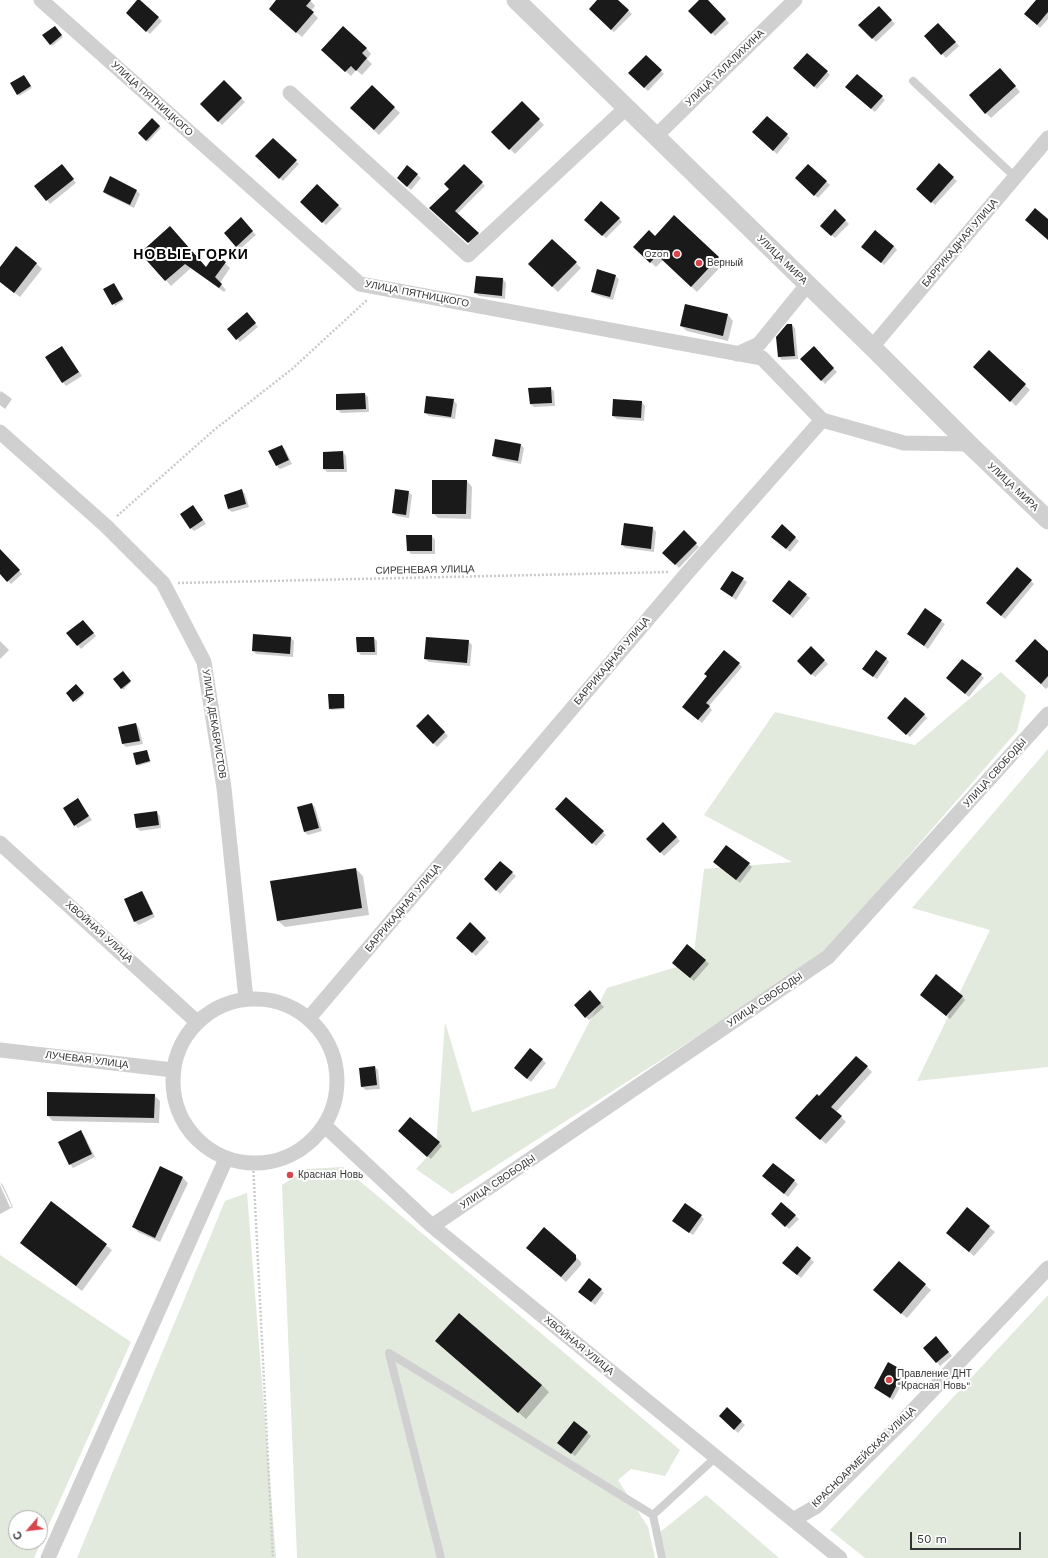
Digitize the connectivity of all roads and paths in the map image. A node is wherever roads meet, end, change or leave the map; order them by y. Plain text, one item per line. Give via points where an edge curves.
1 (40, 0) edge
2 (516, 0) edge
3 (795, 0) edge
4 (913, 81) dead end
5 (290, 93) dead end
6 (626, 108) junction
7 (656, 136) junction
8 (1048, 138) edge
9 (1015, 177) junction
10 (808, 285) junction
11 (381, 288) junction
12 (872, 347) junction
13 (737, 354) junction
14 (822, 420) junction
15 (0, 432) edge
16 (968, 444) junction
17 (1048, 520) edge
18 (106, 526) junction
19 (688, 572) junction
20 (163, 583) junction
21 (1048, 714) edge
22 (0, 843) edge
23 (246, 999) junction
24 (309, 1018) junction
25 (197, 1022) junction
26 (0, 1050) edge
27 (173, 1070) junction
28 (325, 1126) junction
29 (226, 1159) junction
30 (253, 1163) junction
31 (432, 1226) junction
32 (1048, 1268) edge
33 (716, 1457) junction
34 (653, 1515) junction
35 (793, 1520) junction
36 (48, 1558) edge
37 (273, 1558) edge
38 (441, 1558) edge
39 (662, 1558) edge
40 (840, 1558) edge

1 - 11 street, УЛИЦА ПЯТНИЦКОГО via 360,284
2 - 6 street, УЛИЦА МИРА
3 - 7 street, УЛИЦА ТАЛАЛИХИНА
4 - 9 lane
5 - 6 street via 468,255
6 - 7 street, УЛИЦА МИРА
7 - 10 street, УЛИЦА МИРА
8 - 9 street, БАРРИКАДНАЯ УЛИЦА
9 - 12 street, БАРРИКАДНАЯ УЛИЦА
10 - 12 street, УЛИЦА МИРА
10 - 13 street via 759,344
11 - 13 street, УЛИЦА ПЯТНИЦКОГО
11 - 18 path via 292,369 214,430
12 - 16 street, УЛИЦА МИРА
13 - 14 street, УЛИЦА ПЯТНИЦКОГО via 762,358
14 - 16 street via 904,444
14 - 19 street, БАРРИКАДНАЯ УЛИЦА
15 - 18 street, УЛИЦА ДЕКАБРИСТОВ
16 - 17 street, УЛИЦА МИРА
18 - 20 street, УЛИЦА ДЕКАБРИСТОВ
19 - 20 path, СИРЕНЕВАЯ УЛИЦА
19 - 24 street, БАРРИКАДНАЯ УЛИЦА
20 - 23 street, УЛИЦА ДЕКАБРИСТОВ via 204,662 224,788
21 - 31 street, УЛИЦА СВОБОДЫ via 828,957
22 - 25 street, ХВОЙНАЯ УЛИЦА
23 - 24 street via 265,999 289,1006
23 - 25 street via 218,1007
24 - 28 street via 327,1040 336,1063 337,1097
25 - 27 street via 181,1045
26 - 27 street, ЛУЧЕВАЯ УЛИЦА
27 - 29 street via 173,1093 181,1118 210,1151
28 - 30 street via 305,1148 273,1162
28 - 31 street, ХВОЙНАЯ УЛИЦА
29 - 30 street
29 - 36 street
30 - 37 path
31 - 33 street, ХВОЙНАЯ УЛИЦА
32 - 35 street, КРАСНОАРМЕЙСКАЯ УЛИЦА via 817,1506
33 - 34 lane
33 - 35 street, ХВОЙНАЯ УЛИЦА
34 - 38 lane via 389,1353
34 - 39 lane
35 - 40 street, ХВОЙНАЯ УЛИЦА

